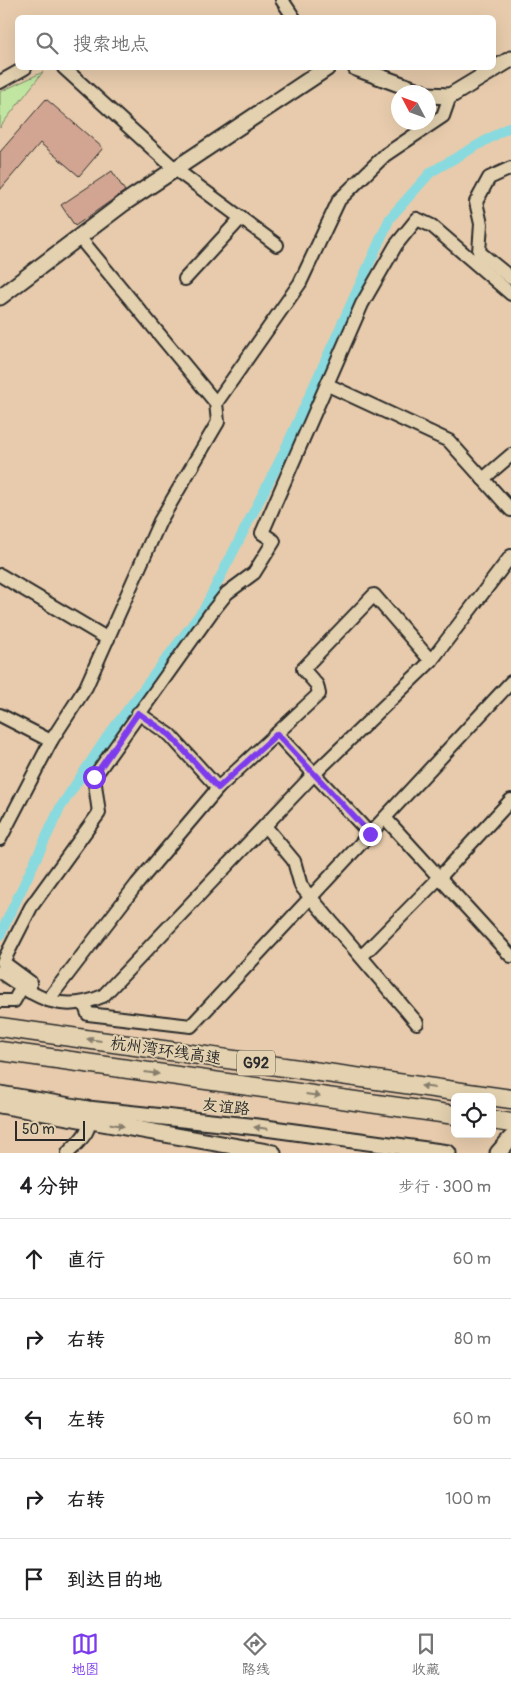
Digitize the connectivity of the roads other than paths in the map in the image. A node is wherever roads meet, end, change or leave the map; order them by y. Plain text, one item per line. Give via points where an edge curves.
1 (282, 0) edge
2 (292, 15) edge
3 (511, 59) edge
4 (496, 68) edge
5 (22, 70) edge
6 (66, 70) edge
7 (324, 70) edge
8 (361, 70) edge
9 (493, 70) edge
10 (0, 82) edge
11 (402, 85) edge
12 (436, 95) edge
13 (450, 96) junction
14 (511, 168) edge
15 (175, 169) junction
16 (241, 218) junction
17 (78, 237) junction
18 (277, 245) dead end
19 (511, 278) edge
20 (185, 279) dead end
21 (511, 294) edge
22 (0, 297) edge
23 (328, 385) junction
24 (216, 403) junction
25 (511, 455) edge
26 (483, 479) junction
27 (511, 510) edge
28 (511, 556) edge
29 (0, 575) edge
30 (108, 639) junction
31 (431, 661) junction
32 (511, 682) edge
33 (138, 713) junction
34 (0, 715) edge
35 (277, 734) junction
36 (51, 740) junction
37 (314, 774) junction
38 (218, 788) junction
39 (511, 800) edge
40 (385, 818) junction
41 (265, 826) junction
42 (370, 834) junction
43 (0, 838) edge
44 (439, 878) junction
45 (312, 897) junction
46 (362, 956) junction
47 (511, 956) edge
48 (0, 972) edge
49 (26, 990) junction
50 (48, 1000) junction
51 (0, 1001) edge
52 (84, 1004) junction
53 (417, 1023) dead end
54 (0, 1027) edge
55 (0, 1051) edge
56 (0, 1094) edge
57 (511, 1099) edge
58 (0, 1105) edge
59 (89, 1114) junction
60 (451, 1114) edge
61 (496, 1121) edge
62 (511, 1123) edge
63 (511, 1138) edge
64 (68, 1153) edge
65 (273, 1153) edge
66 (448, 1153) edge
67 (498, 1153) edge

1 - 2 street
3 - 4 main road
5 - 10 street
6 - 15 street
7 - 15 main road
8 - 11 main road
9 - 13 main road
12 - 13 main road
13 - 24 street via 443,116 385,155 339,200 300,283
14 - 19 street via 489,178 476,202 481,224 479,252
15 - 16 street
15 - 17 main road
16 - 18 street
16 - 20 street
17 - 22 main road
17 - 24 street
21 - 23 street via 432,226 417,219 396,245 362,304
23 - 26 street via 449,441
23 - 33 street via 262,533 274,541 254,573 227,593
24 - 30 street via 218,422 160,521
25 - 26 street
26 - 27 street
28 - 31 street
29 - 30 street
30 - 36 street via 86,687
31 - 35 street via 374,596 303,669 317,685 319,694
31 - 37 street
32 - 40 street
33 - 38 street via 170,735
33 - 49 street via 94,777 99,813 31,908 3,962 30,982
34 - 36 street
35 - 37 street
35 - 38 street
36 - 43 street
37 - 41 street
37 - 42 street
38 - 50 street via 137,884
39 - 44 street
40 - 42 street
40 - 44 street
41 - 45 street via 294,861 301,886
41 - 52 street via 103,996
42 - 45 street
44 - 46 street
44 - 47 street
45 - 46 street
45 - 52 street via 191,1026 88,1014
46 - 53 street
48 - 49 street
49 - 50 street
49 - 51 street via 14,1001
50 - 52 street
57 -> 54 highway, 杭州湾环线高速 / G92
55 -> 60 highway, 杭州湾环线高速 / G92
56 - 59 main road, 友谊路
58 - 59 main road, 友谊路
59 - 64 street via 88,1131
59 -> 65 main road, 友谊路
66 -> 59 main road, 友谊路 via 258,1127
61 - 62 highway
63 - 67 main road

